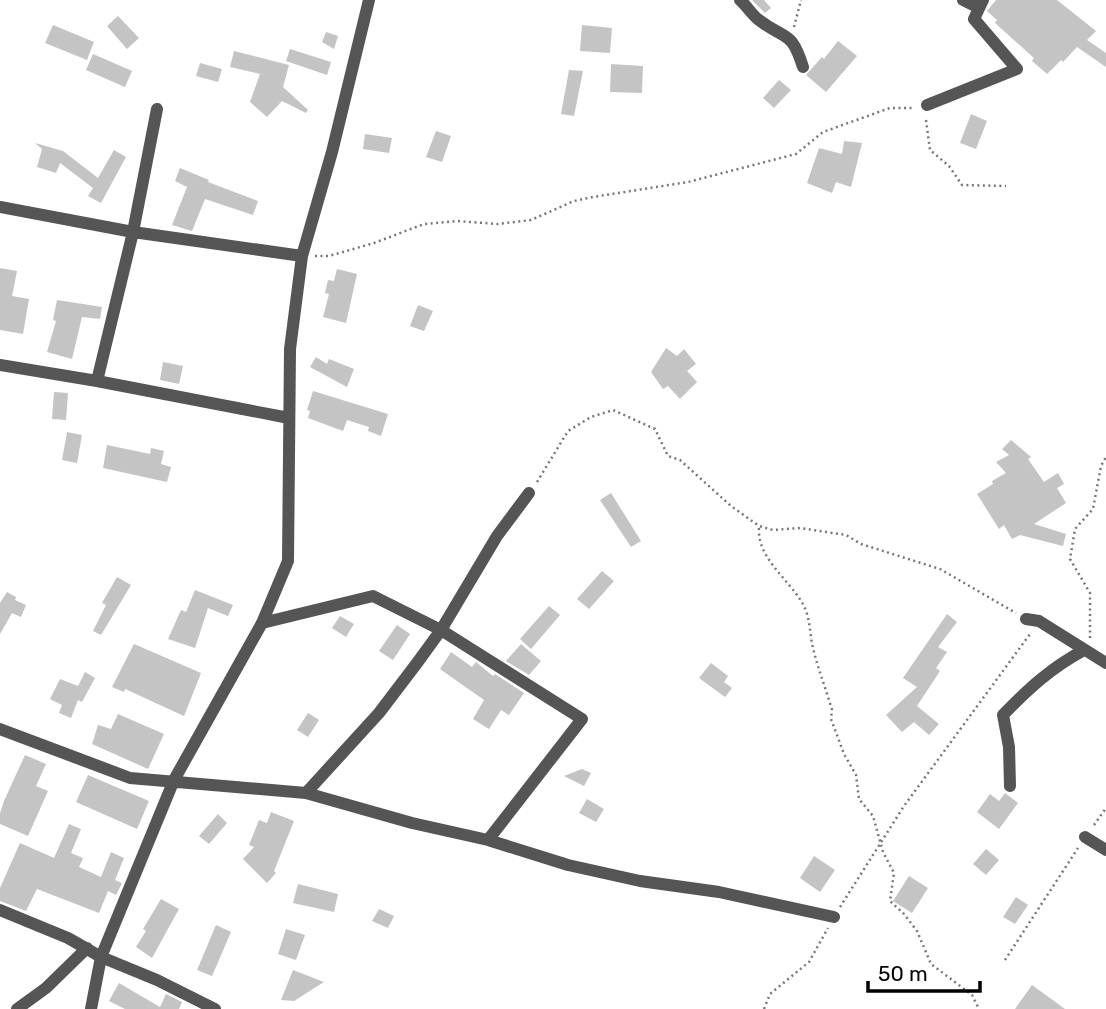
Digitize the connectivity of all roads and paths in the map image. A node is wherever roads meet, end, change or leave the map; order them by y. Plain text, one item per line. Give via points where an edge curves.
1 (369, 0) edge
2 (740, 0) edge
3 (801, 0) edge
4 (963, 0) edge
5 (981, 4) edge
6 (798, 51) junction
7 (803, 67) dead end
8 (927, 105) joint
9 (914, 108) dead end
10 (157, 109) dead end
11 (1006, 186) dead end
12 (0, 207) edge
13 (133, 232) junction
14 (302, 256) junction
15 (0, 365) edge
16 (97, 381) junction
17 (289, 418) junction
18 (1106, 457) edge
19 (529, 493) joint
20 (760, 527) junction
21 (1032, 620) junction
22 (262, 623) junction
23 (441, 630) junction
24 (1087, 644) junction
25 (1106, 663) edge
26 (0, 729) edge
27 (174, 780) junction
28 (1010, 786) dead end
29 (306, 793) junction
30 (1106, 808) edge
31 (1085, 837) junction
32 (488, 839) junction
33 (881, 842) junction
34 (1106, 850) edge
35 (0, 910) edge
36 (834, 917) junction
37 (87, 948) junction
38 (101, 957) junction
39 (1005, 960) dead end
40 (17, 1009) edge
41 (91, 1009) edge
42 (215, 1009) edge
43 (764, 1009) edge
44 (979, 1009) edge

1 - 14 street
2 - 6 street via 759,20 789,37
3 - 6 path via 794,25
4 - 5 street
5 - 8 street via 974,19 1017,69
6 - 7 street
8 - 11 path via 930,149 962,185
9 - 14 path via 890,108 823,132 796,154 688,182 584,199 531,219 498,224 424,223 329,256
10 - 13 street
12 - 13 street
13 - 14 street
13 - 16 street
14 - 17 street via 290,349
15 - 16 street
16 - 17 street
17 - 22 street via 288,561
18 - 24 path via 1093,509 1075,529 1070,559 1090,593
19 - 20 path via 568,431 613,410 654,429 668,456 680,460
19 - 23 street via 497,536
20 - 21 path via 846,535 940,569
20 - 33 path via 759,536 774,568 802,601 809,617 831,719 856,775 859,799 873,817
21 - 24 street
21 - 33 path
22 - 23 street via 373,596
22 - 27 street
23 - 29 street via 379,713
23 - 32 street via 582,719
24 - 25 street
24 - 28 street via 1054,667 1003,715
26 - 27 street via 130,778
27 - 29 street
27 - 38 street
29 - 32 street
30 - 31 path
31 - 34 street
31 - 39 path
32 - 36 street via 592,871
33 - 36 path
33 - 44 path via 894,873 890,901 917,931 931,964 972,995
35 - 37 street
36 - 43 path via 809,962 771,994
37 - 38 street
37 - 40 street
38 - 41 street
38 - 42 street

